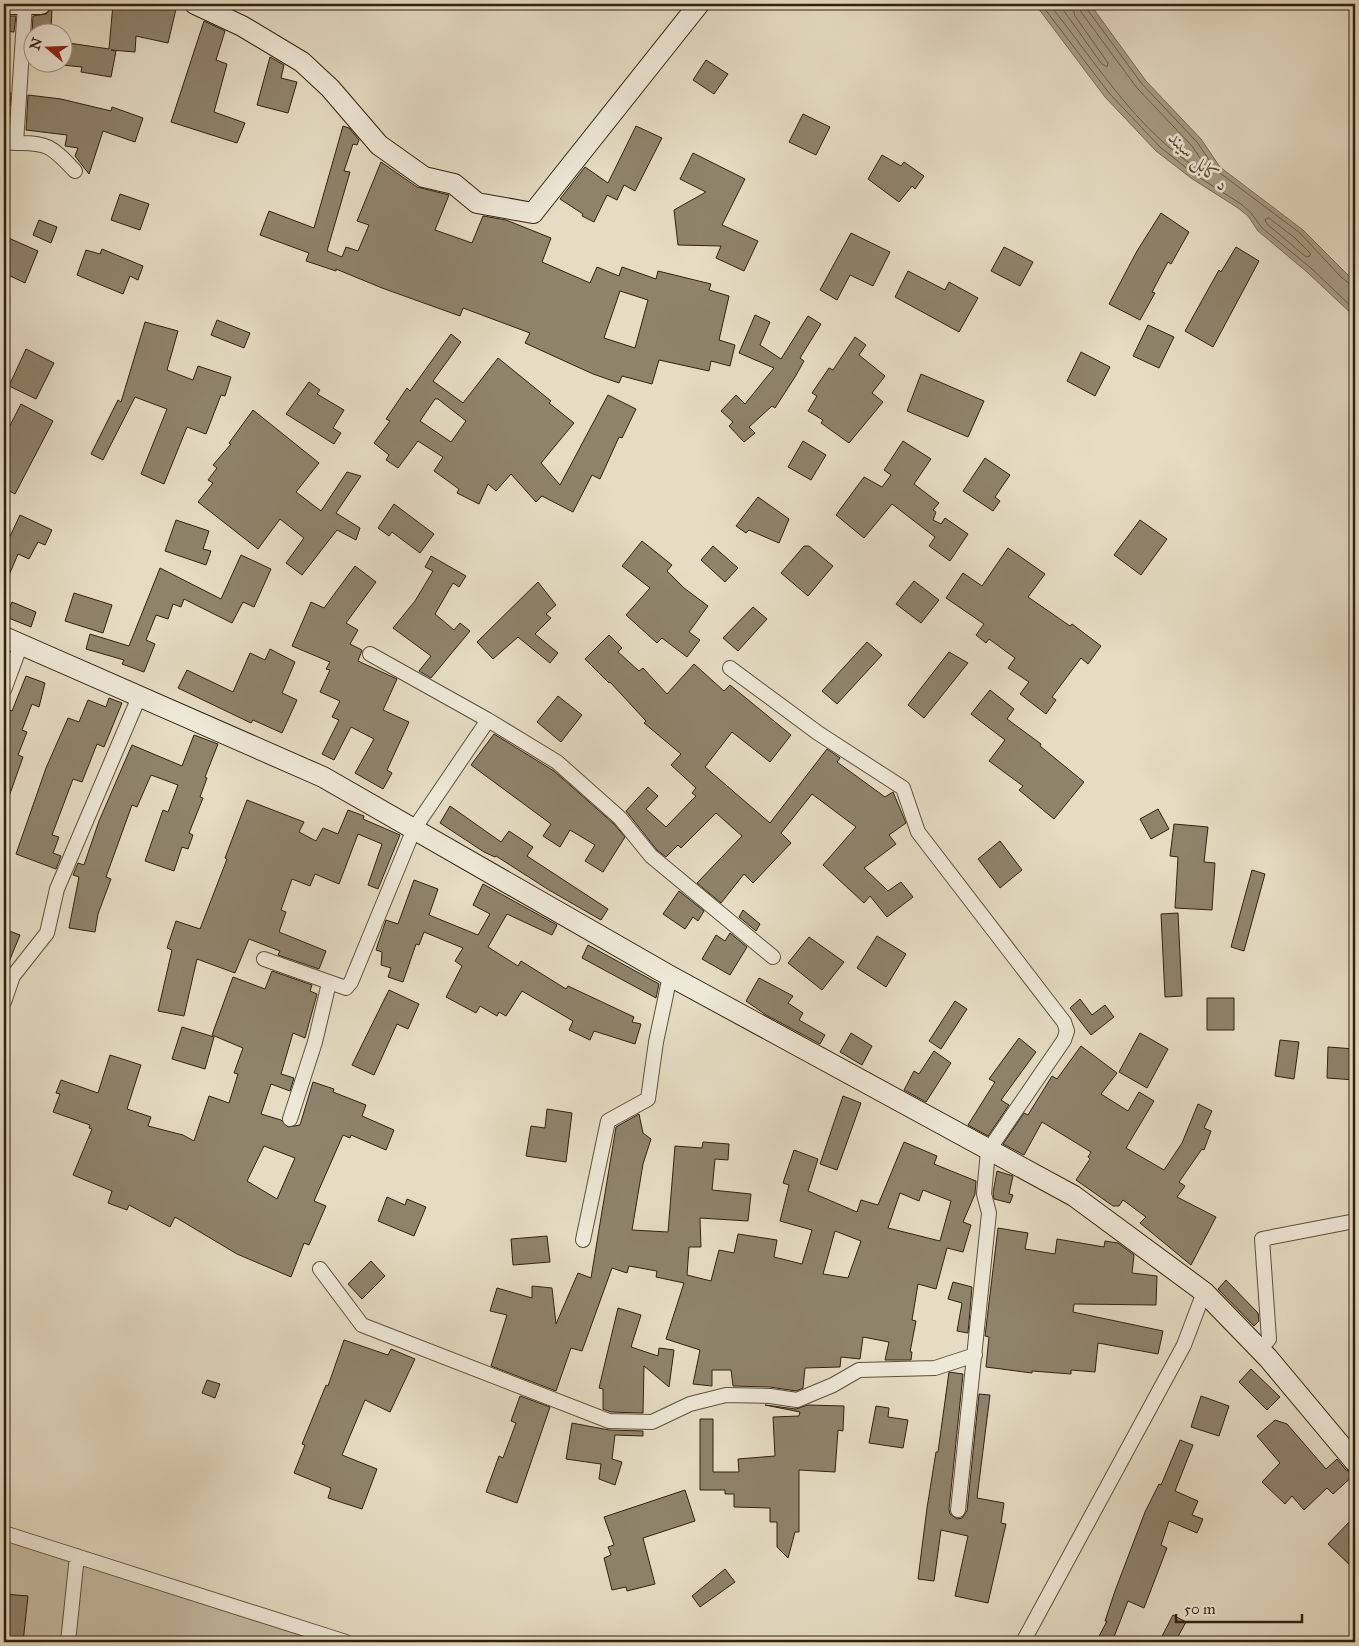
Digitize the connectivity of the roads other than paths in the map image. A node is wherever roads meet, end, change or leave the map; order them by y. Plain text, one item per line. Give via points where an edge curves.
1 (4, 4) edge
2 (33, 4) edge
3 (195, 4) edge
4 (699, 4) edge
5 (10, 142) edge
6 (75, 171) dead end
7 (13, 640) edge
8 (370, 654) dead end
9 (730, 668) dead end
10 (4, 690) edge
11 (139, 697) junction
12 (488, 720) junction
13 (414, 829) junction
14 (773, 957) dead end
15 (264, 959) dead end
16 (670, 976) junction
17 (329, 983) junction
18 (4, 1002) edge
19 (290, 1119) dead end
20 (988, 1151) junction
21 (1355, 1221) edge
22 (583, 1240) dead end
23 (320, 1270) dead end
24 (1204, 1292) junction
25 (1260, 1350) junction
26 (976, 1355) junction
27 (1355, 1462) edge
28 (958, 1510) dead end
29 (4, 1533) edge
30 (77, 1556) junction
31 (68, 1642) edge
32 (346, 1642) edge
33 (1023, 1642) edge

1 - 2 main road
2 - 5 street
3 - 4 main road via 242,26 302,62 330,88 378,145 424,178 454,184 477,203 533,213
5 - 6 street via 39,142 56,151
7 - 10 street
7 - 11 main road
8 - 12 street
9 - 20 street via 818,733 903,788 918,832 1064,1022 1067,1031 1064,1040
11 - 13 main road via 323,777
11 - 18 street via 57,890 47,933 13,976
12 - 13 street
12 - 14 street via 557,762 620,818 651,856
13 - 16 main road
13 - 17 street via 351,982 346,988
15 - 17 street
16 - 20 main road
16 - 22 street via 648,1099 608,1121
17 - 19 street via 315,1042
20 - 24 main road via 1074,1196
20 - 26 street via 984,1194 989,1213
21 - 25 street via 1262,1239 1269,1339
23 - 26 street via 362,1325 609,1421 652,1422 690,1404 726,1395 797,1400 858,1370 935,1368
24 - 25 main road
24 - 33 street via 1184,1345
25 - 27 main road
26 - 28 street
29 - 30 street
30 - 31 street
30 - 32 street

